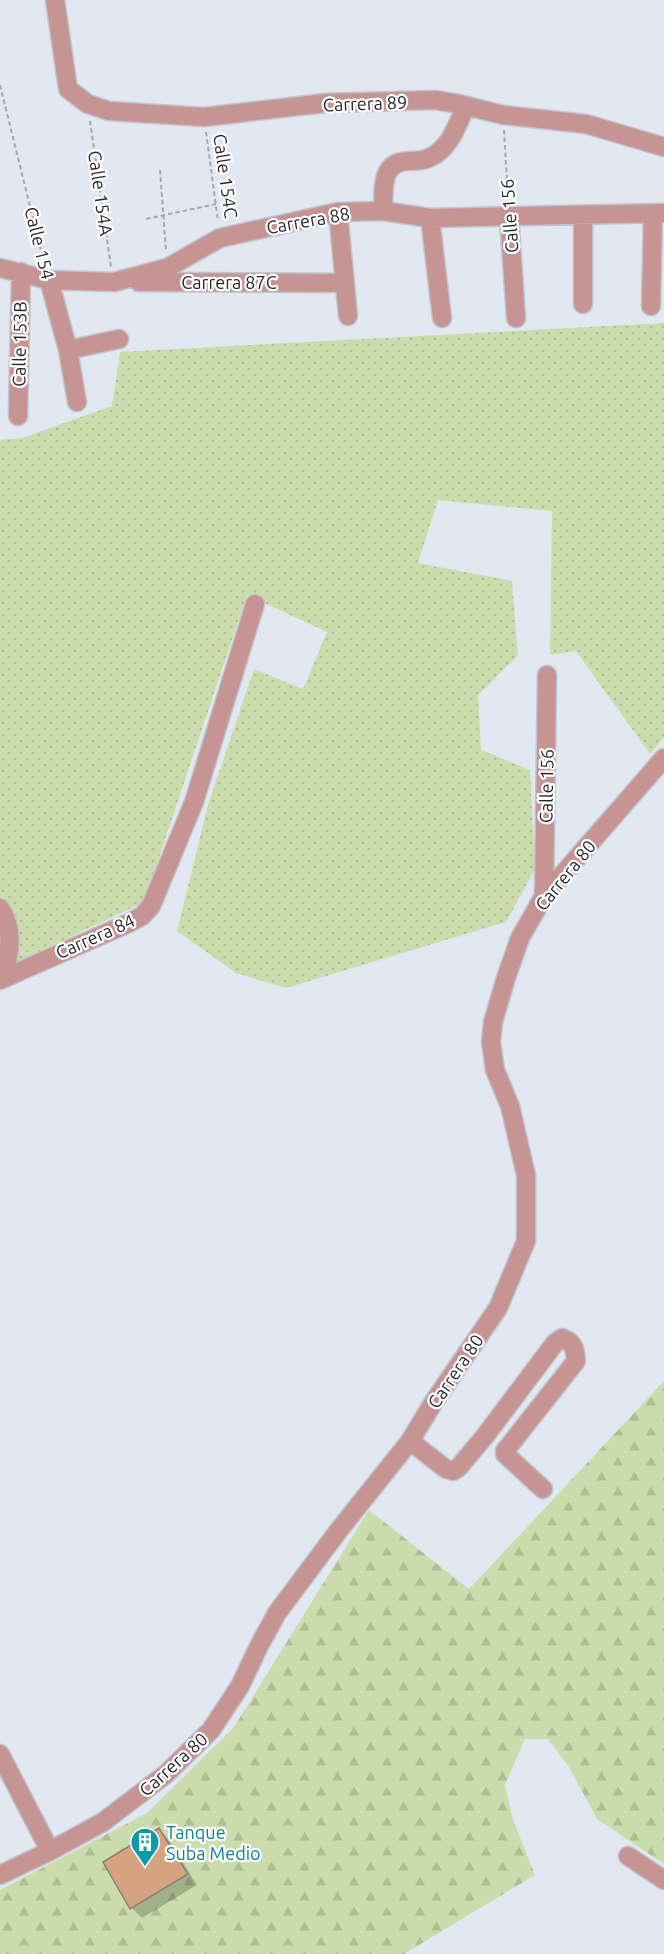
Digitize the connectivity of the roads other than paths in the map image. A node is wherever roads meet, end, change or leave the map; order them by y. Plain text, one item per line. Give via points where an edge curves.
1 (56, 0) edge
2 (466, 106) junction
3 (664, 147) edge
4 (383, 211) junction
5 (338, 212) junction
6 (658, 213) edge
7 (583, 215) junction
8 (509, 216) junction
9 (430, 218) junction
10 (0, 268) edge
11 (21, 272) junction
12 (49, 280) junction
13 (114, 282) junction
14 (345, 283) junction
15 (583, 304) dead end
16 (651, 306) dead end
17 (348, 316) dead end
18 (442, 318) dead end
19 (516, 318) dead end
20 (119, 339) dead end
21 (68, 350) junction
22 (77, 402) dead end
23 (18, 416) dead end
24 (255, 604) dead end
25 (547, 675) dead end
26 (664, 758) edge
27 (544, 896) junction
28 (0, 908) edge
29 (2, 978) edge
30 (410, 1441) junction
31 (543, 1489) dead end
32 (0, 1754) edge
33 (50, 1851) junction
34 (628, 1856) dead end
35 (0, 1875) edge
36 (664, 1880) edge

1 - 2 street, Carrera 89 via 68,89 88,105 109,111 204,117 325,103 435,100
2 - 3 street, Carrera 89 via 503,115 586,124
2 - 4 street via 447,144 438,152 427,159 399,163 387,172
4 - 5 street, Carrera 88
4 - 9 street, Carrera 88
5 - 13 street, Carrera 88 via 220,238 167,268
5 - 14 street
6 - 7 street, Carrera 88
6 - 16 street
7 - 8 street, Carrera 88
7 - 15 street
8 - 9 street, Carrera 88
8 - 19 street, Calle 156
9 - 18 street
10 - 11 street, Carrera 88
11 - 12 street, Carrera 88
11 - 23 street, Calle 153B
12 - 13 street, Carrera 88
12 - 21 street, Calle 154
13 - 14 street, Carrera 87C
14 - 17 street
20 - 21 street
21 - 22 street, Calle 154
24 - 29 street, Carrera 84 via 194,802 151,906 142,916
25 - 27 street, Calle 156
26 - 27 street, Carrera 80
27 - 30 street, Carrera 80 via 520,938 493,1022 491,1042 495,1070 510,1106 526,1175 526,1241 498,1308
28 - 29 street via 11,945
30 - 31 street via 453,1471 485,1436 555,1343 562,1338 570,1340 582,1364 505,1451
30 - 33 street, Carrera 80 via 278,1613 240,1686 211,1730 166,1774 112,1815
32 - 33 street
33 - 35 street, Carrera 80
34 - 36 street

